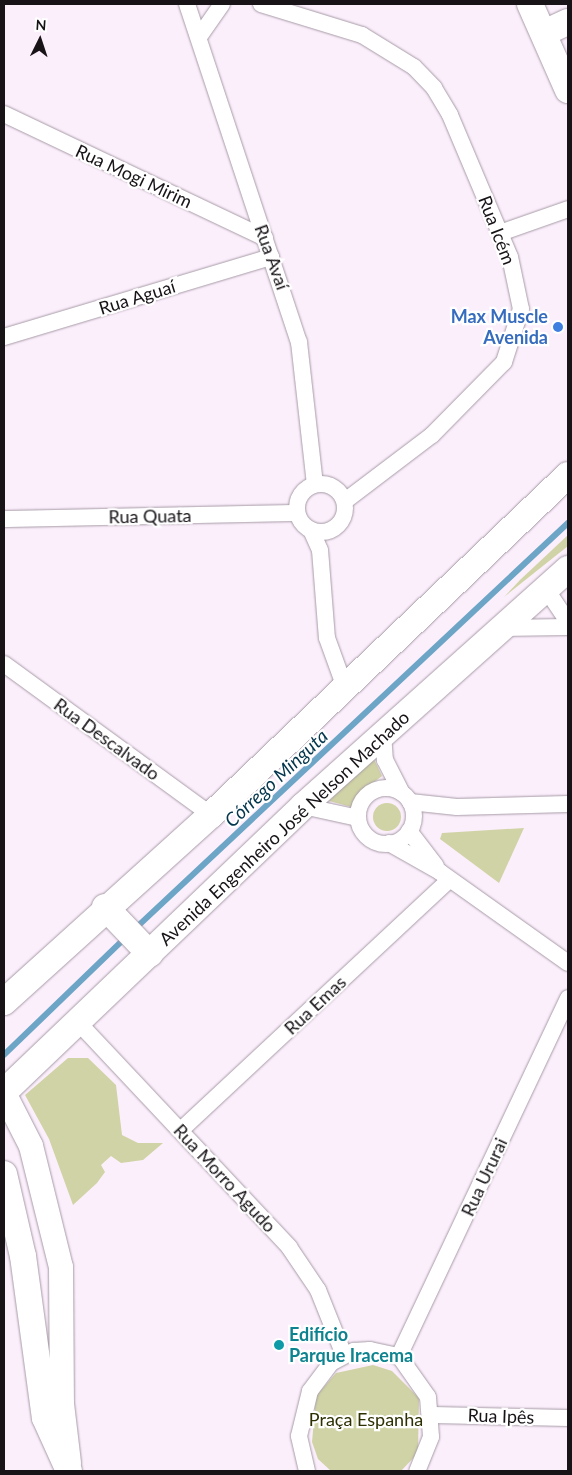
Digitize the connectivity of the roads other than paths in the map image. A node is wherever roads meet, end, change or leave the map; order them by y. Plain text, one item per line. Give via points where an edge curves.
1 (187, 4) edge
2 (222, 4) edge
3 (261, 4) edge
4 (530, 4) edge
5 (568, 22) edge
6 (544, 32) junction
7 (199, 36) junction
8 (568, 90) edge
9 (4, 114) edge
10 (568, 209) edge
11 (500, 233) junction
12 (265, 238) junction
13 (271, 257) junction
14 (4, 337) edge
15 (568, 475) edge
16 (315, 484) junction
17 (345, 502) junction
18 (297, 513) junction
19 (4, 519) edge
20 (332, 529) junction
21 (311, 530) junction
22 (320, 550) junction
23 (568, 569) edge
24 (546, 589) junction
25 (568, 622) edge
26 (568, 627) edge
27 (500, 628) junction
28 (4, 664) edge
29 (344, 685) junction
30 (383, 733) junction
31 (406, 797) junction
32 (568, 804) edge
33 (303, 806) junction
34 (457, 807) junction
35 (211, 815) junction
36 (358, 818) junction
37 (412, 825) junction
38 (388, 843) junction
39 (445, 876) junction
40 (114, 916) junction
41 (145, 948) junction
42 (568, 963) edge
43 (568, 998) edge
44 (4, 1002) edge
45 (77, 1021) junction
46 (4, 1093) edge
47 (4, 1121) edge
48 (181, 1130) junction
49 (4, 1174) edge
50 (44, 1191) junction
51 (344, 1355) junction
52 (399, 1356) junction
53 (433, 1414) junction
54 (568, 1418) edge
55 (70, 1471) edge
56 (307, 1471) edge
57 (416, 1471) edge

1 - 7 street, Rua Avaí
2 - 7 street
3 - 11 street, Rua Icém via 362,35 414,67 450,115
4 - 6 main road
5 - 6 main road
6 - 8 main road
7 - 12 street, Rua Avaí
9 - 12 street, Rua Mogi Mirim
10 - 11 street
11 - 17 street, Rua Icém via 520,309 504,362 432,435
12 - 13 street, Rua Avaí
13 - 14 street, Rua Aguaí
13 - 16 street, Rua Avaí via 299,342
15 - 29 main road
16 - 17 street via 334,486
16 - 18 street via 300,495
17 - 20 street via 343,518
18 - 19 street, Rua Quata
18 - 21 street
20 - 21 street
20 - 22 street
21 - 22 street
22 - 29 street via 327,638
23 - 24 main road, Avenida Engenheiro José Nelson Machado
24 - 25 street
24 - 27 main road, Avenida Engenheiro José Nelson Machado
26 - 27 street
27 - 30 main road, Avenida Engenheiro José Nelson Machado
28 - 35 street, Rua Descalvado
29 - 35 main road
30 - 31 street via 385,760
30 - 33 main road, Avenida Engenheiro José Nelson Machado
31 - 34 street
31 - 36 street via 382,788 372,792 364,798
31 - 37 street
32 - 34 street
33 - 36 street
33 - 41 main road, Avenida Engenheiro José Nelson Machado
34 - 37 street
35 - 40 main road
36 - 38 street via 365,834
37 - 38 street
37 - 39 street
38 - 39 street
39 - 42 street
39 - 48 street, Rua Emas
40 - 41 main road
40 - 44 main road
41 - 45 main road, Avenida Engenheiro José Nelson Machado
43 - 52 street, Rua Ururai
45 - 46 main road, Avenida Engenheiro José Nelson Machado
45 - 48 street, Rua Morro Agudo
46 - 50 main road via 20,1119
47 - 50 main road
48 - 51 street, Rua Morro Agudo via 303,1265
49 - 55 main road via 23,1256 45,1418
50 - 55 main road via 61,1267 62,1404
51 - 52 street via 370,1350
51 - 56 street via 321,1375 304,1404 299,1436
52 - 53 street via 421,1383
53 - 54 street, Rua Ipês
53 - 57 street via 431,1437

